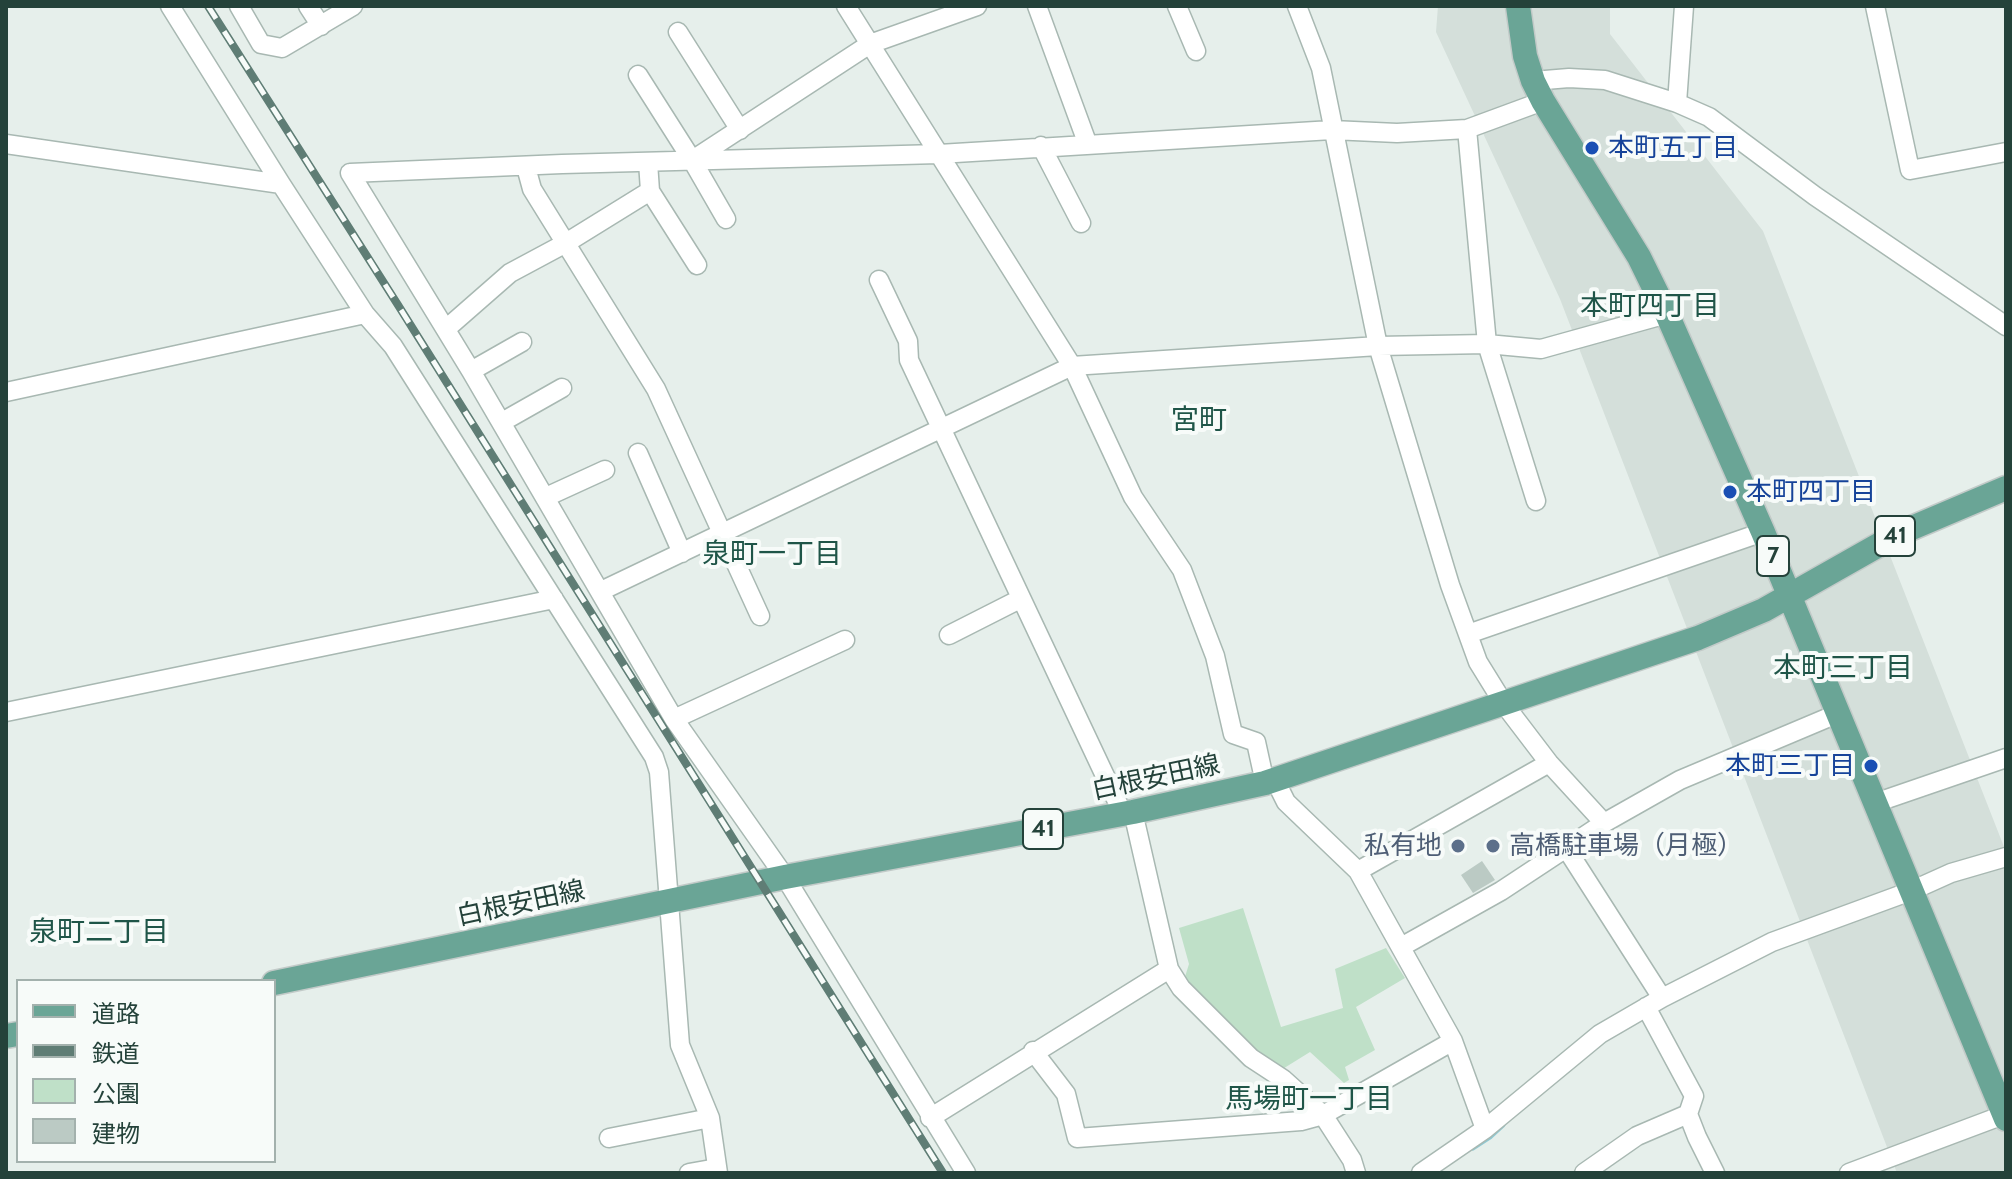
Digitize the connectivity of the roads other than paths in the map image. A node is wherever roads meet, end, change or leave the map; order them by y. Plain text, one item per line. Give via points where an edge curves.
1 (170, 6) edge
2 (239, 6) edge
3 (308, 6) edge
4 (353, 6) edge
5 (846, 6) edge
6 (977, 6) edge
7 (1037, 6) edge
8 (1177, 6) edge
9 (1297, 6) edge
10 (1518, 6) edge
11 (1684, 6) edge
12 (1875, 6) edge
13 (321, 26) junction
14 (678, 32) dead end
15 (870, 44) junction
16 (1196, 51) dead end
17 (638, 75) dead end
18 (1538, 91) junction
19 (1677, 103) junction
20 (1467, 129) junction
21 (740, 130) junction
22 (1332, 130) junction
23 (6, 144) edge
24 (1088, 145) junction
25 (1041, 146) junction
26 (2006, 152) edge
27 (939, 154) junction
28 (692, 160) junction
29 (648, 162) junction
30 (526, 167) junction
31 (281, 184) junction
32 (650, 191) junction
33 (726, 219) dead end
34 (1081, 223) dead end
35 (566, 243) junction
36 (697, 265) dead end
37 (879, 280) dead end
38 (365, 314) junction
39 (1667, 314) junction
40 (2006, 326) edge
41 (446, 329) junction
42 (522, 342) dead end
43 (1487, 344) junction
44 (1378, 346) junction
45 (1072, 366) junction
46 (471, 371) junction
47 (562, 388) dead end
48 (6, 392) edge
49 (502, 422) junction
50 (943, 429) junction
51 (638, 453) dead end
52 (605, 470) dead end
53 (2006, 488) edge
54 (546, 497) junction
55 (1536, 501) dead end
56 (1763, 532) junction
57 (722, 534) junction
58 (682, 553) junction
59 (601, 591) junction
60 (1789, 595) junction
61 (554, 599) junction
62 (1020, 599) junction
63 (760, 616) dead end
64 (1468, 634) junction
65 (949, 635) dead end
66 (845, 640) dead end
67 (1504, 704) junction
68 (6, 712) edge
69 (1839, 713) junction
70 (674, 719) junction
71 (2006, 758) edge
72 (1549, 763) junction
73 (1270, 782) junction
74 (1875, 803) junction
75 (1128, 813) junction
76 (1604, 823) junction
77 (1566, 848) junction
78 (2006, 857) edge
79 (1358, 871) junction
80 (785, 877) junction
81 (1911, 891) junction
82 (668, 903) junction
83 (1401, 947) junction
84 (1169, 969) junction
85 (276, 983) edge
86 (1654, 1002) junction
87 (1453, 1041) junction
88 (1033, 1051) junction
89 (1688, 1114) junction
90 (1323, 1115) junction
91 (2005, 1116) edge
92 (710, 1118) junction
93 (930, 1118) junction
94 (1485, 1129) junction
95 (609, 1138) dead end
96 (718, 1170) edge
97 (689, 1173) edge
98 (966, 1173) edge
99 (1356, 1173) edge
100 (1421, 1173) edge
101 (1584, 1173) edge
102 (1715, 1173) edge
103 (1849, 1173) edge

1 - 31 street
2 - 13 street via 261,44 282,48
3 - 13 street
4 - 13 street
5 - 15 street
6 - 15 street
7 - 24 street
8 - 16 street
9 - 22 street via 1321,68
10 - 18 main road, 7 via 1525,56
11 - 19 street
12 - 26 street via 1910,170
14 - 21 street
15 - 21 street
15 - 27 street
17 - 28 street
18 - 19 street via 1569,78 1605,80
18 - 20 street
18 - 39 main road, 7 via 1633,246
19 - 40 street via 1709,117
20 - 22 street
20 - 43 street
21 - 28 street
22 - 24 street
22 - 44 street
23 - 31 street
24 - 25 street
25 - 27 street
25 - 34 street
27 - 28 street
27 - 45 street
28 - 29 street
28 - 33 street
29 - 30 street
29 - 32 street
30 - 35 street via 532,189
30 - 41 street via 350,173
31 - 38 street
32 - 35 street
32 - 36 street
35 - 41 street via 510,273
35 - 57 street via 656,389
37 - 50 street via 908,341 909,360
38 - 48 street
38 - 61 street via 393,346
39 - 43 street via 1541,349
39 - 56 main road, 7
41 - 46 street
42 - 46 street
43 - 44 street
43 - 55 street
44 - 45 street
44 - 64 street
45 - 50 street
45 - 73 street via 1133,497 1182,570 1215,656 1233,734 1256,742
46 - 49 street
47 - 49 street
49 - 54 street
50 - 57 street
50 - 62 street
51 - 58 street
52 - 54 street
53 - 60 main road, 白根安田線 / 41 via 1900,533
54 - 59 street
56 - 60 main road, 7
56 - 64 street
57 - 58 street
57 - 63 street
58 - 59 street
59 - 70 street
60 - 67 main road, 白根安田線 / 41 via 1698,638
60 - 69 main road, 7
61 - 68 street
61 - 82 street via 654,757
62 - 65 street
62 - 75 street
64 - 67 street
66 - 70 street
67 - 72 street
67 - 73 main road, 白根安田線 / 41
69 - 74 main road, 7
69 - 76 street via 1680,780
70 - 80 street
71 - 74 street
72 - 76 street
72 - 79 street
73 - 75 main road, 白根安田線 / 41
73 - 79 street
74 - 81 main road, 7
75 - 80 main road, 白根安田線 / 41
75 - 84 street
76 - 77 street
77 - 83 street
77 - 86 street
78 - 81 street
79 - 83 street
80 - 82 main road, 白根安田線 / 41
80 - 93 street
81 - 86 street via 1772,942
81 - 91 main road, 7
82 - 85 main road, 白根安田線 / 41
82 - 92 street via 680,1045
83 - 87 street
84 - 88 street
84 - 90 street via 1181,988 1251,1058
86 - 89 street via 1694,1096
86 - 94 street via 1600,1034
87 - 90 street
87 - 94 street
88 - 90 street via 1066,1094 1077,1138
88 - 93 street
89 - 101 street via 1637,1136
89 - 102 street
90 - 99 street
91 - 103 street
92 - 95 street
92 - 96 street
93 - 98 street
94 - 100 street
96 - 97 street

